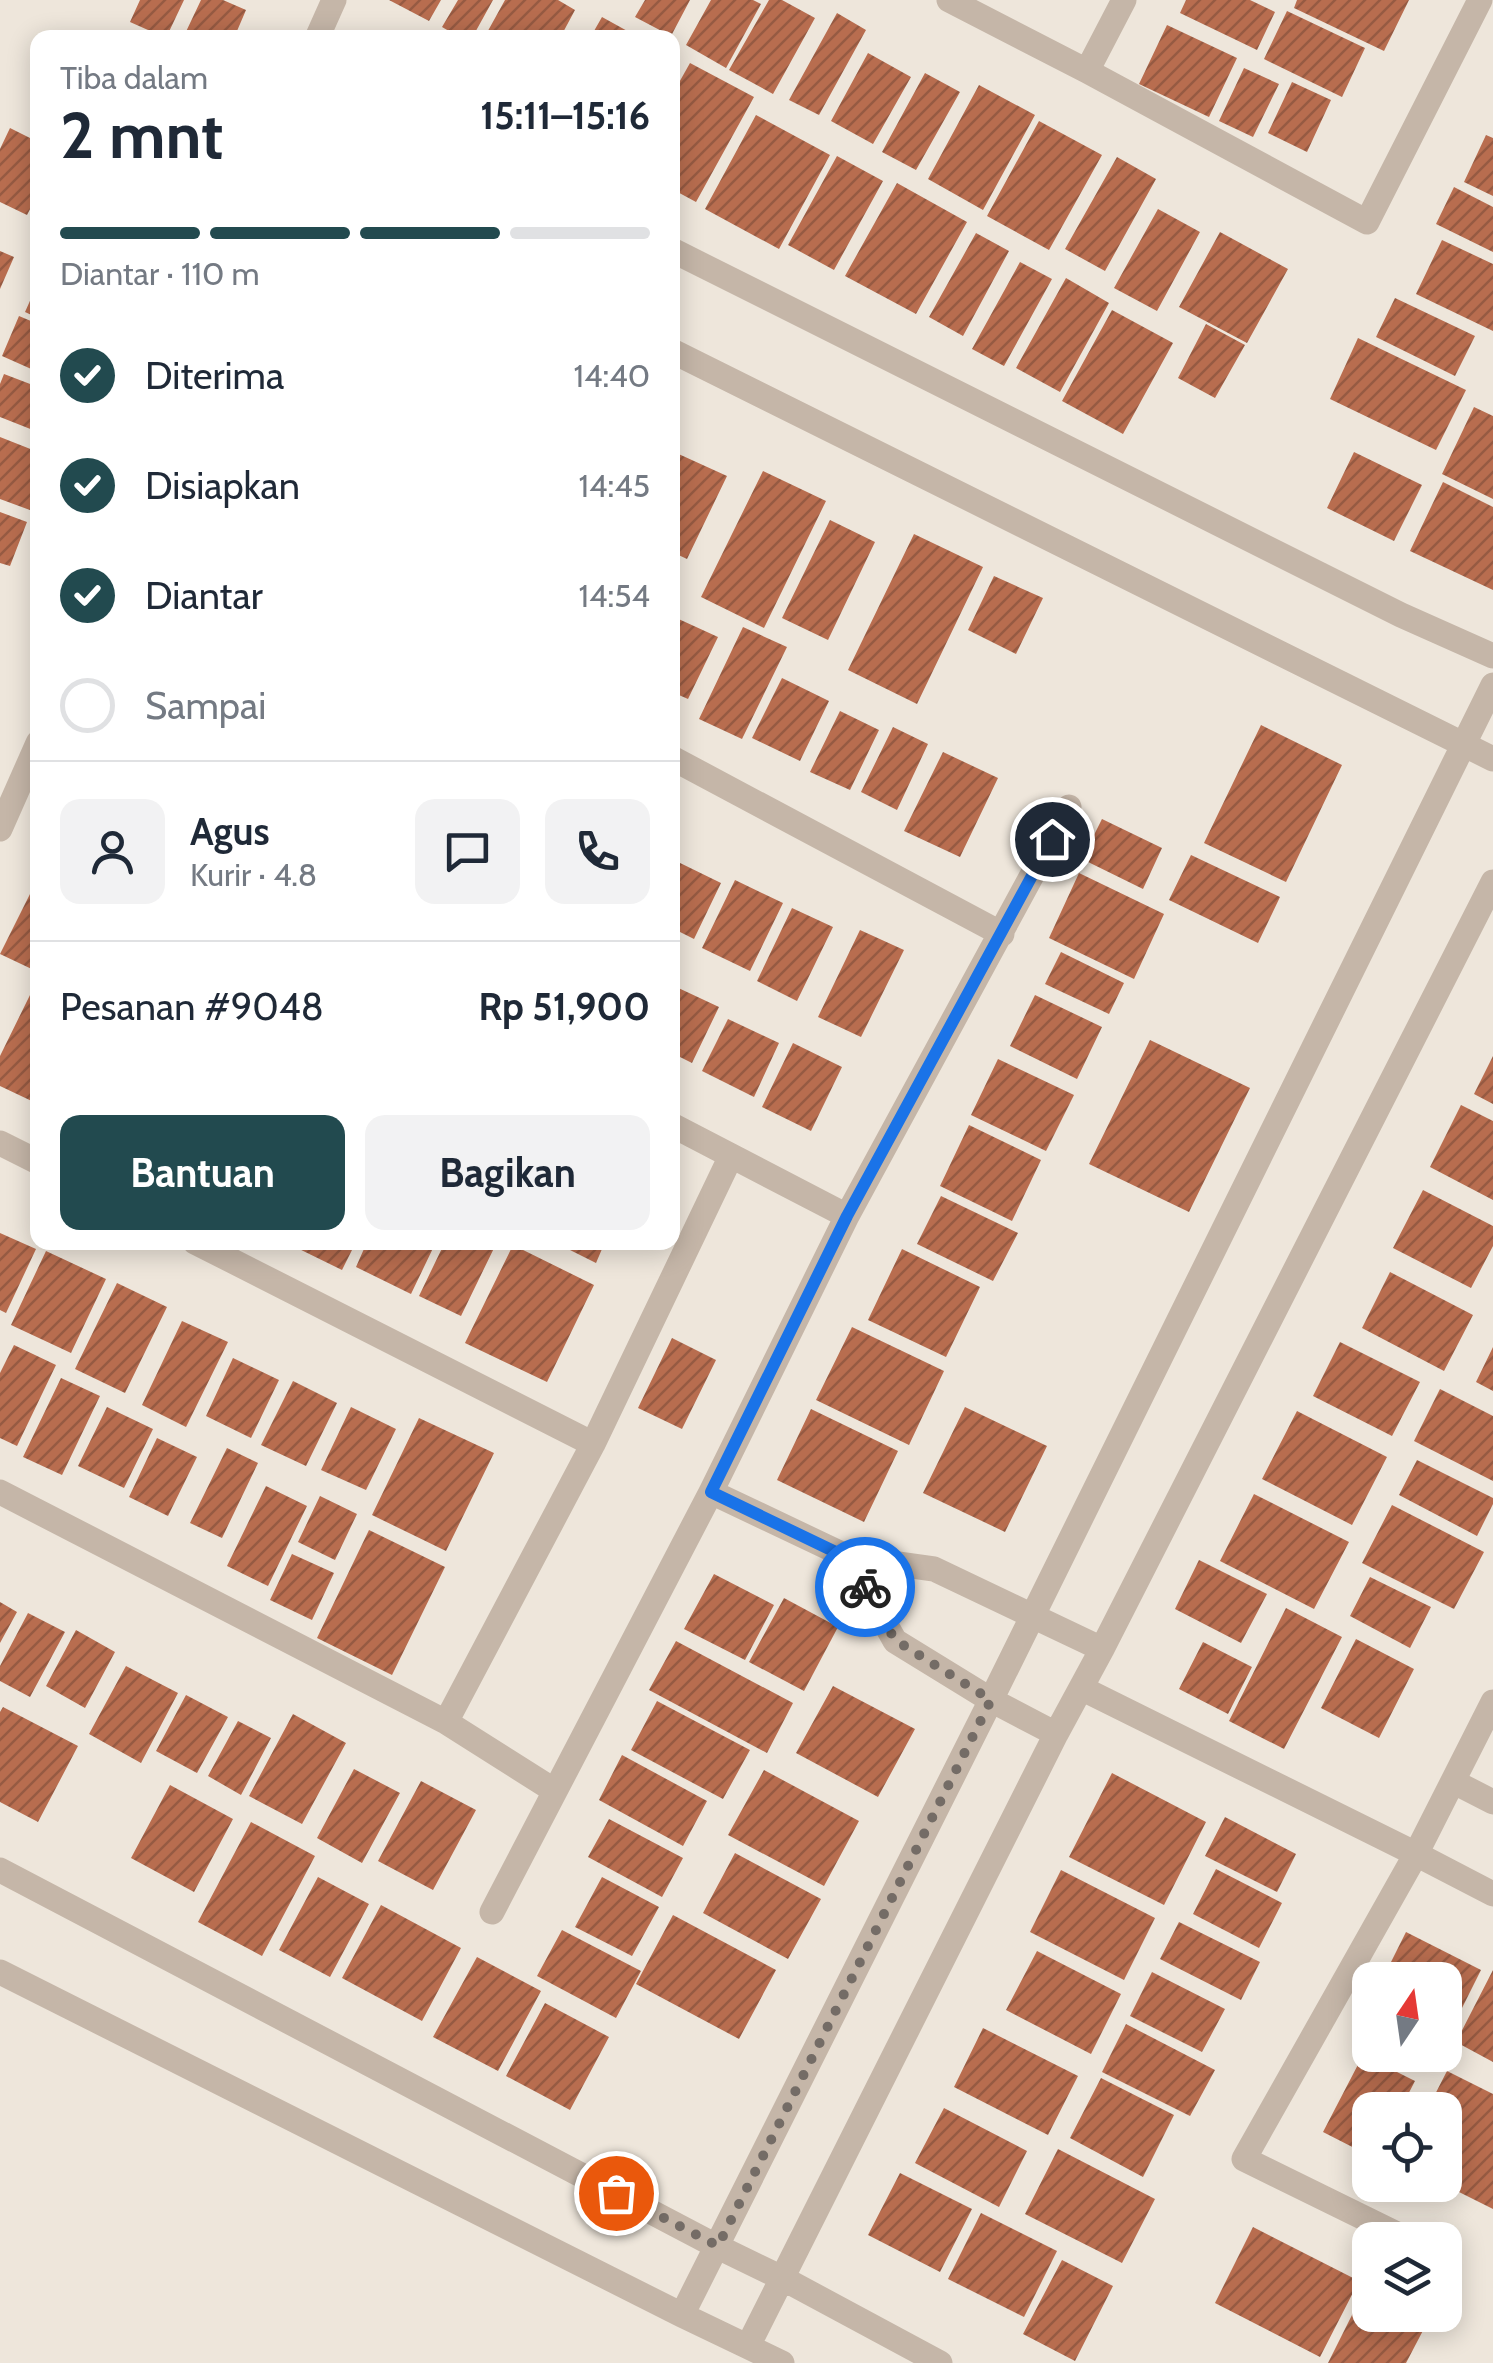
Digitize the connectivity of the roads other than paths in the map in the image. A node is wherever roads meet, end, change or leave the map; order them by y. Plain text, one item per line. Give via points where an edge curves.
1 (334, 0) edge
2 (949, 0) edge
3 (1124, 0) edge
4 (1480, 0) edge
5 (321, 30) edge
6 (1088, 71) junction
7 (680, 254) edge
8 (680, 355) edge
9 (1493, 656) edge
10 (1491, 689) edge
11 (1462, 744) junction
12 (1493, 759) edge
13 (680, 762) edge
14 (28, 794) edge
15 (1069, 807) dead end
16 (0, 829) edge
17 (1493, 882) edge
18 (1002, 934) junction
19 (680, 1129) edge
20 (0, 1143) edge
21 (731, 1156) junction
22 (30, 1158) edge
23 (847, 1216) junction
24 (212, 1250) edge
25 (593, 1444) junction
26 (0, 1492) edge
27 (711, 1492) junction
28 (848, 1558) junction
29 (1031, 1616) junction
30 (1102, 1649) junction
31 (1081, 1688) junction
32 (991, 1700) junction
33 (1493, 1702) edge
34 (446, 1722) junction
35 (1056, 1734) junction
36 (1454, 1782) junction
37 (554, 1791) junction
38 (1493, 1802) edge
39 (1416, 1854) junction
40 (0, 1870) edge
41 (1493, 1894) edge
42 (492, 1912) dead end
43 (0, 1972) edge
44 (1372, 2222) edge
45 (718, 2246) junction
46 (782, 2278) junction
47 (682, 2316) junction
48 (748, 2346) junction
49 (782, 2363) edge
50 (940, 2363) edge

1 - 5 street
2 - 6 street
3 - 6 street
4 - 6 street via 1366,222
7 - 9 street
8 - 11 street
10 - 11 street
11 - 12 street
11 - 29 street
13 - 18 street
14 - 16 street
15 - 18 street
17 - 30 street
18 - 23 street
19 - 21 street
20 - 22 street
21 - 23 street
21 - 25 street
23 - 27 street
24 - 25 street
25 - 34 street
26 - 34 street
27 - 28 street
27 - 37 street
28 - 29 street via 934,1568
28 - 32 street via 895,1640
29 - 30 street
29 - 32 street
30 - 31 street
31 - 35 street
31 - 39 street
32 - 35 street
32 - 45 street
33 - 36 street
34 - 37 street
35 - 46 street
36 - 38 street
36 - 39 street
37 - 42 street
39 - 41 street
39 - 44 street via 1244,2160
40 - 45 street
43 - 47 street
45 - 46 street
45 - 47 street
46 - 48 street
46 - 50 street
47 - 48 street
48 - 49 street

